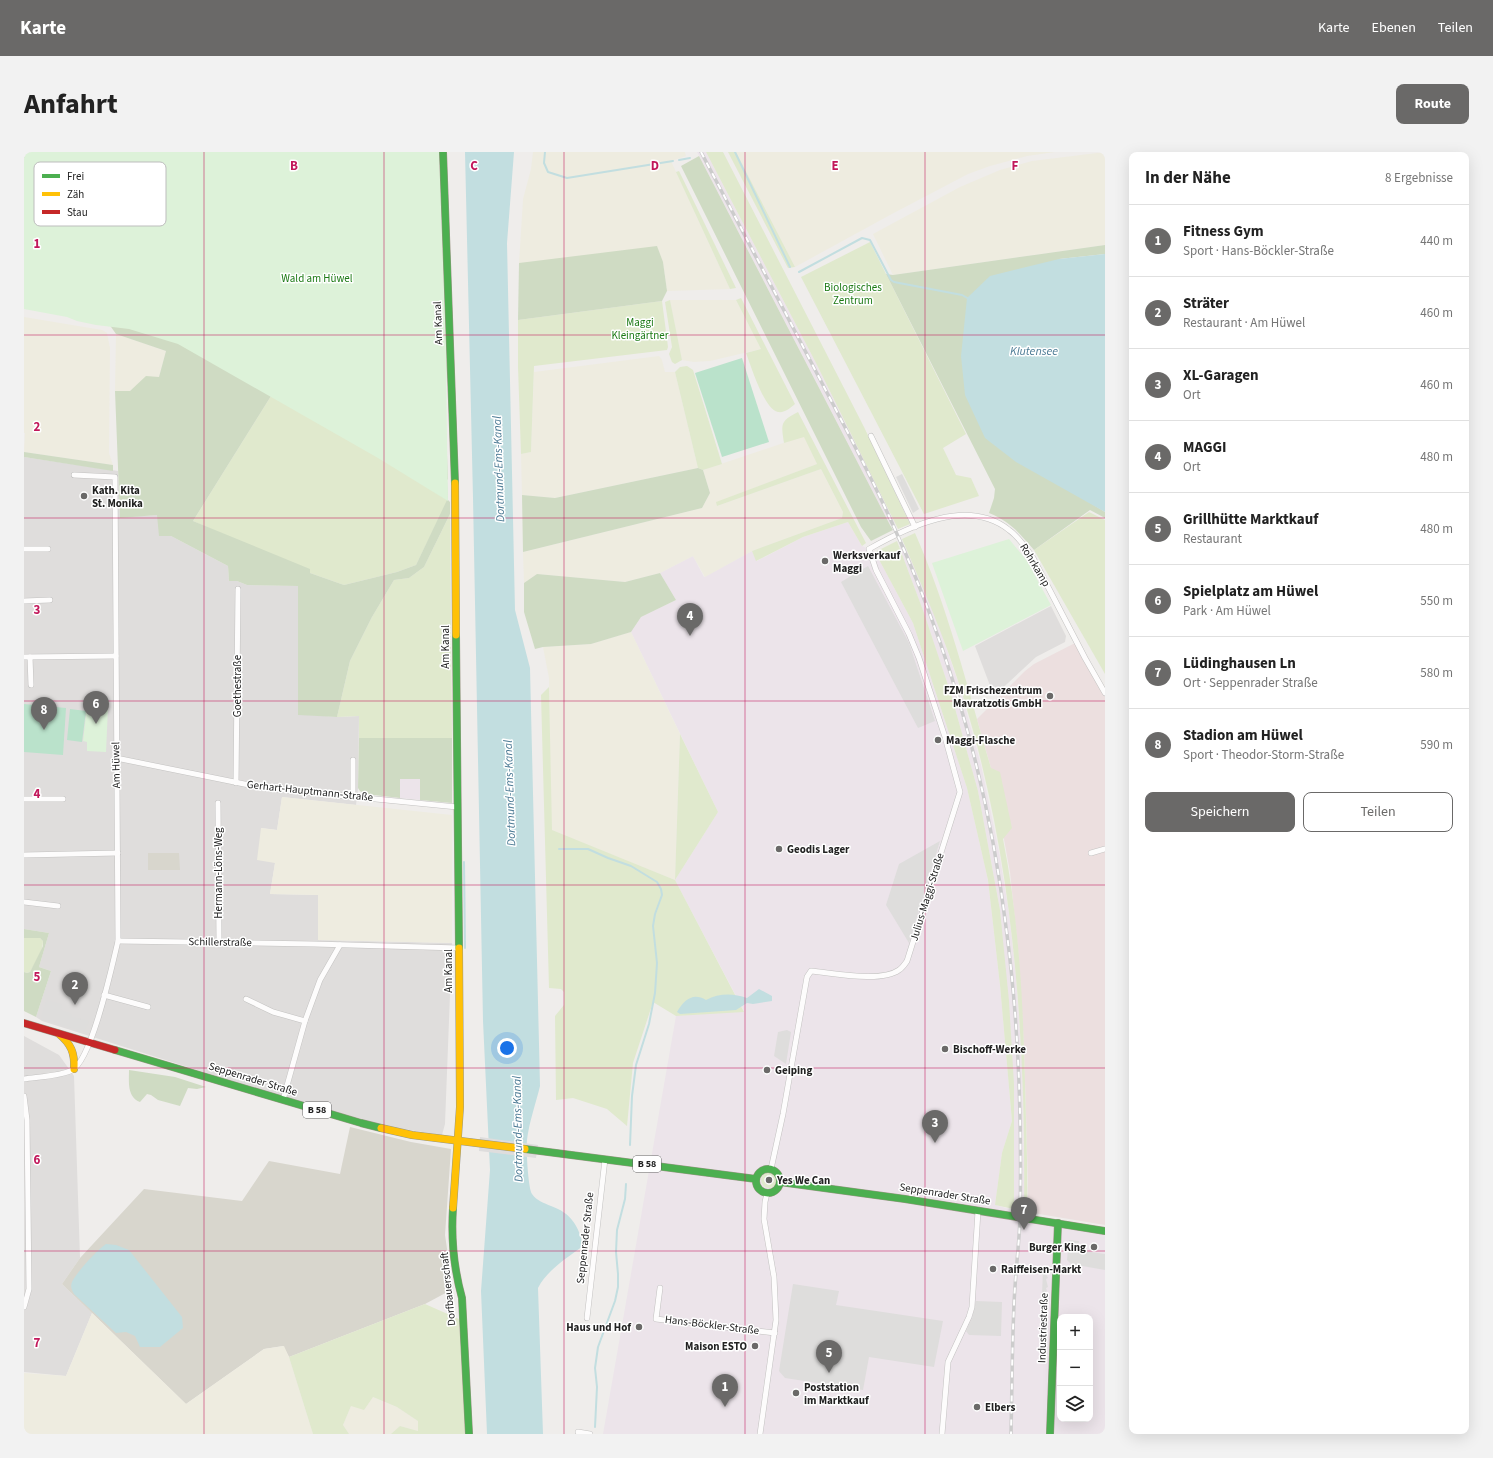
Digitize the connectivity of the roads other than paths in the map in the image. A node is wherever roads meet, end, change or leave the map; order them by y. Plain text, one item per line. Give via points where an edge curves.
1 (443, 152) edge
2 (871, 436) dead end
3 (74, 475) dead end
4 (915, 527) junction
5 (24, 549) edge
6 (48, 549) dead end
7 (868, 549) joint
8 (238, 589) dead end
9 (24, 600) edge
10 (50, 600) dead end
11 (116, 656) junction
12 (24, 657) edge
13 (30, 657) junction
14 (31, 685) dead end
15 (1105, 693) edge
16 (116, 758) junction
17 (353, 760) dead end
18 (236, 783) junction
19 (353, 796) junction
20 (24, 799) edge
21 (63, 799) dead end
22 (218, 803) dead end
23 (457, 807) junction
24 (1105, 849) edge
25 (118, 853) junction
26 (1091, 854) dead end
27 (24, 855) edge
28 (24, 902) edge
29 (58, 906) dead end
30 (118, 941) junction
31 (219, 942) junction
32 (340, 945) junction
33 (459, 948) junction
34 (104, 995) junction
35 (246, 1000) dead end
36 (148, 1007) dead end
37 (305, 1021) junction
38 (24, 1023) edge
39 (56, 1032) junction
40 (90, 1042) junction
41 (74, 1069) junction
42 (24, 1079) edge
43 (24, 1096) edge
44 (283, 1100) junction
45 (458, 1142) junction
46 (605, 1159) junction
47 (771, 1169) junction
48 (756, 1179) junction
49 (780, 1182) junction
50 (767, 1193) junction
51 (978, 1211) junction
52 (1058, 1223) junction
53 (26, 1227) edge
54 (1105, 1231) edge
55 (660, 1288) dead end
56 (24, 1307) edge
57 (587, 1318) dead end
58 (775, 1333) junction
59 (578, 1432) dead end
60 (469, 1434) edge
61 (590, 1434) edge
62 (760, 1434) edge
63 (942, 1434) edge
64 (1050, 1434) edge

1 - 23 street, Am Kanal via 455,496
2 - 4 street
3 - 11 street, Am Hüwel via 115,477
4 - 7 street, Rohrkamp
4 - 15 street, Rohrkamp via 942,517 960,514 984,517 1009,530 1023,543 1033,558
5 - 6 street
7 - 47 street, Julius-Maggi-Straße via 919,658 960,792 907,961 900,970 886,976 874,977 811,971 807,977
8 - 18 street, Goethestraße
9 - 10 street
11 - 13 street
11 - 16 street, Am Hüwel
12 - 13 street
13 - 14 street
16 - 18 street, Gerhart-Hauptmann-Straße
16 - 25 street, Am Hüwel
17 - 19 street
18 - 19 street, Gerhart-Hauptmann-Straße
19 - 23 street, Gerhart-Hauptmann-Straße
20 - 21 street
22 - 31 street, Hermann-Löns-Weg
23 - 33 street, Am Kanal
24 - 26 street
25 - 27 street
25 - 30 street, Am Hüwel
28 - 29 street
30 - 31 street, Schillerstraße
30 - 34 street, Am Hüwel
31 - 32 street, Schillerstraße
32 - 33 street
32 - 37 street via 320,980
33 - 45 street, Am Kanal
34 - 36 street
34 - 40 street, Am Hüwel
35 - 37 street via 273,1012
37 - 44 street
38 - 39 street, Seppenrader Straße / B 58
39 - 40 street, Seppenrader Straße / B 58
39 - 41 street via 73,1050 76,1059
40 - 41 street, Am Hüwel via 82,1060
40 - 44 street, Seppenrader Straße / B 58
41 - 42 street
43 - 53 street via 27,1120
44 - 45 street, Seppenrader Straße / B 58 via 412,1136
45 - 46 street, Seppenrader Straße / B 58
45 - 60 street, Dorfbauerschaft via 452,1230 462,1298
46 - 48 street, B 58
46 - 57 street, Seppenrader Straße
47 - 48 street via 762,1171
47 - 49 street via 778,1174
48 - 50 street via 759,1188
49 - 50 street via 776,1190
49 - 51 street, Seppenrader Straße
50 - 58 street, Hans-Böckler-Straße via 764,1210 774,1277
51 - 52 street, Seppenrader Straße
51 - 63 street via 972,1307 948,1362
52 - 54 street, Seppenrader Straße
52 - 64 street, Industriestraße
53 - 56 street via 29,1289
55 - 58 street, Hans-Böckler-Straße via 656,1319
58 - 62 street, Hans-Böckler-Straße
59 - 61 street

